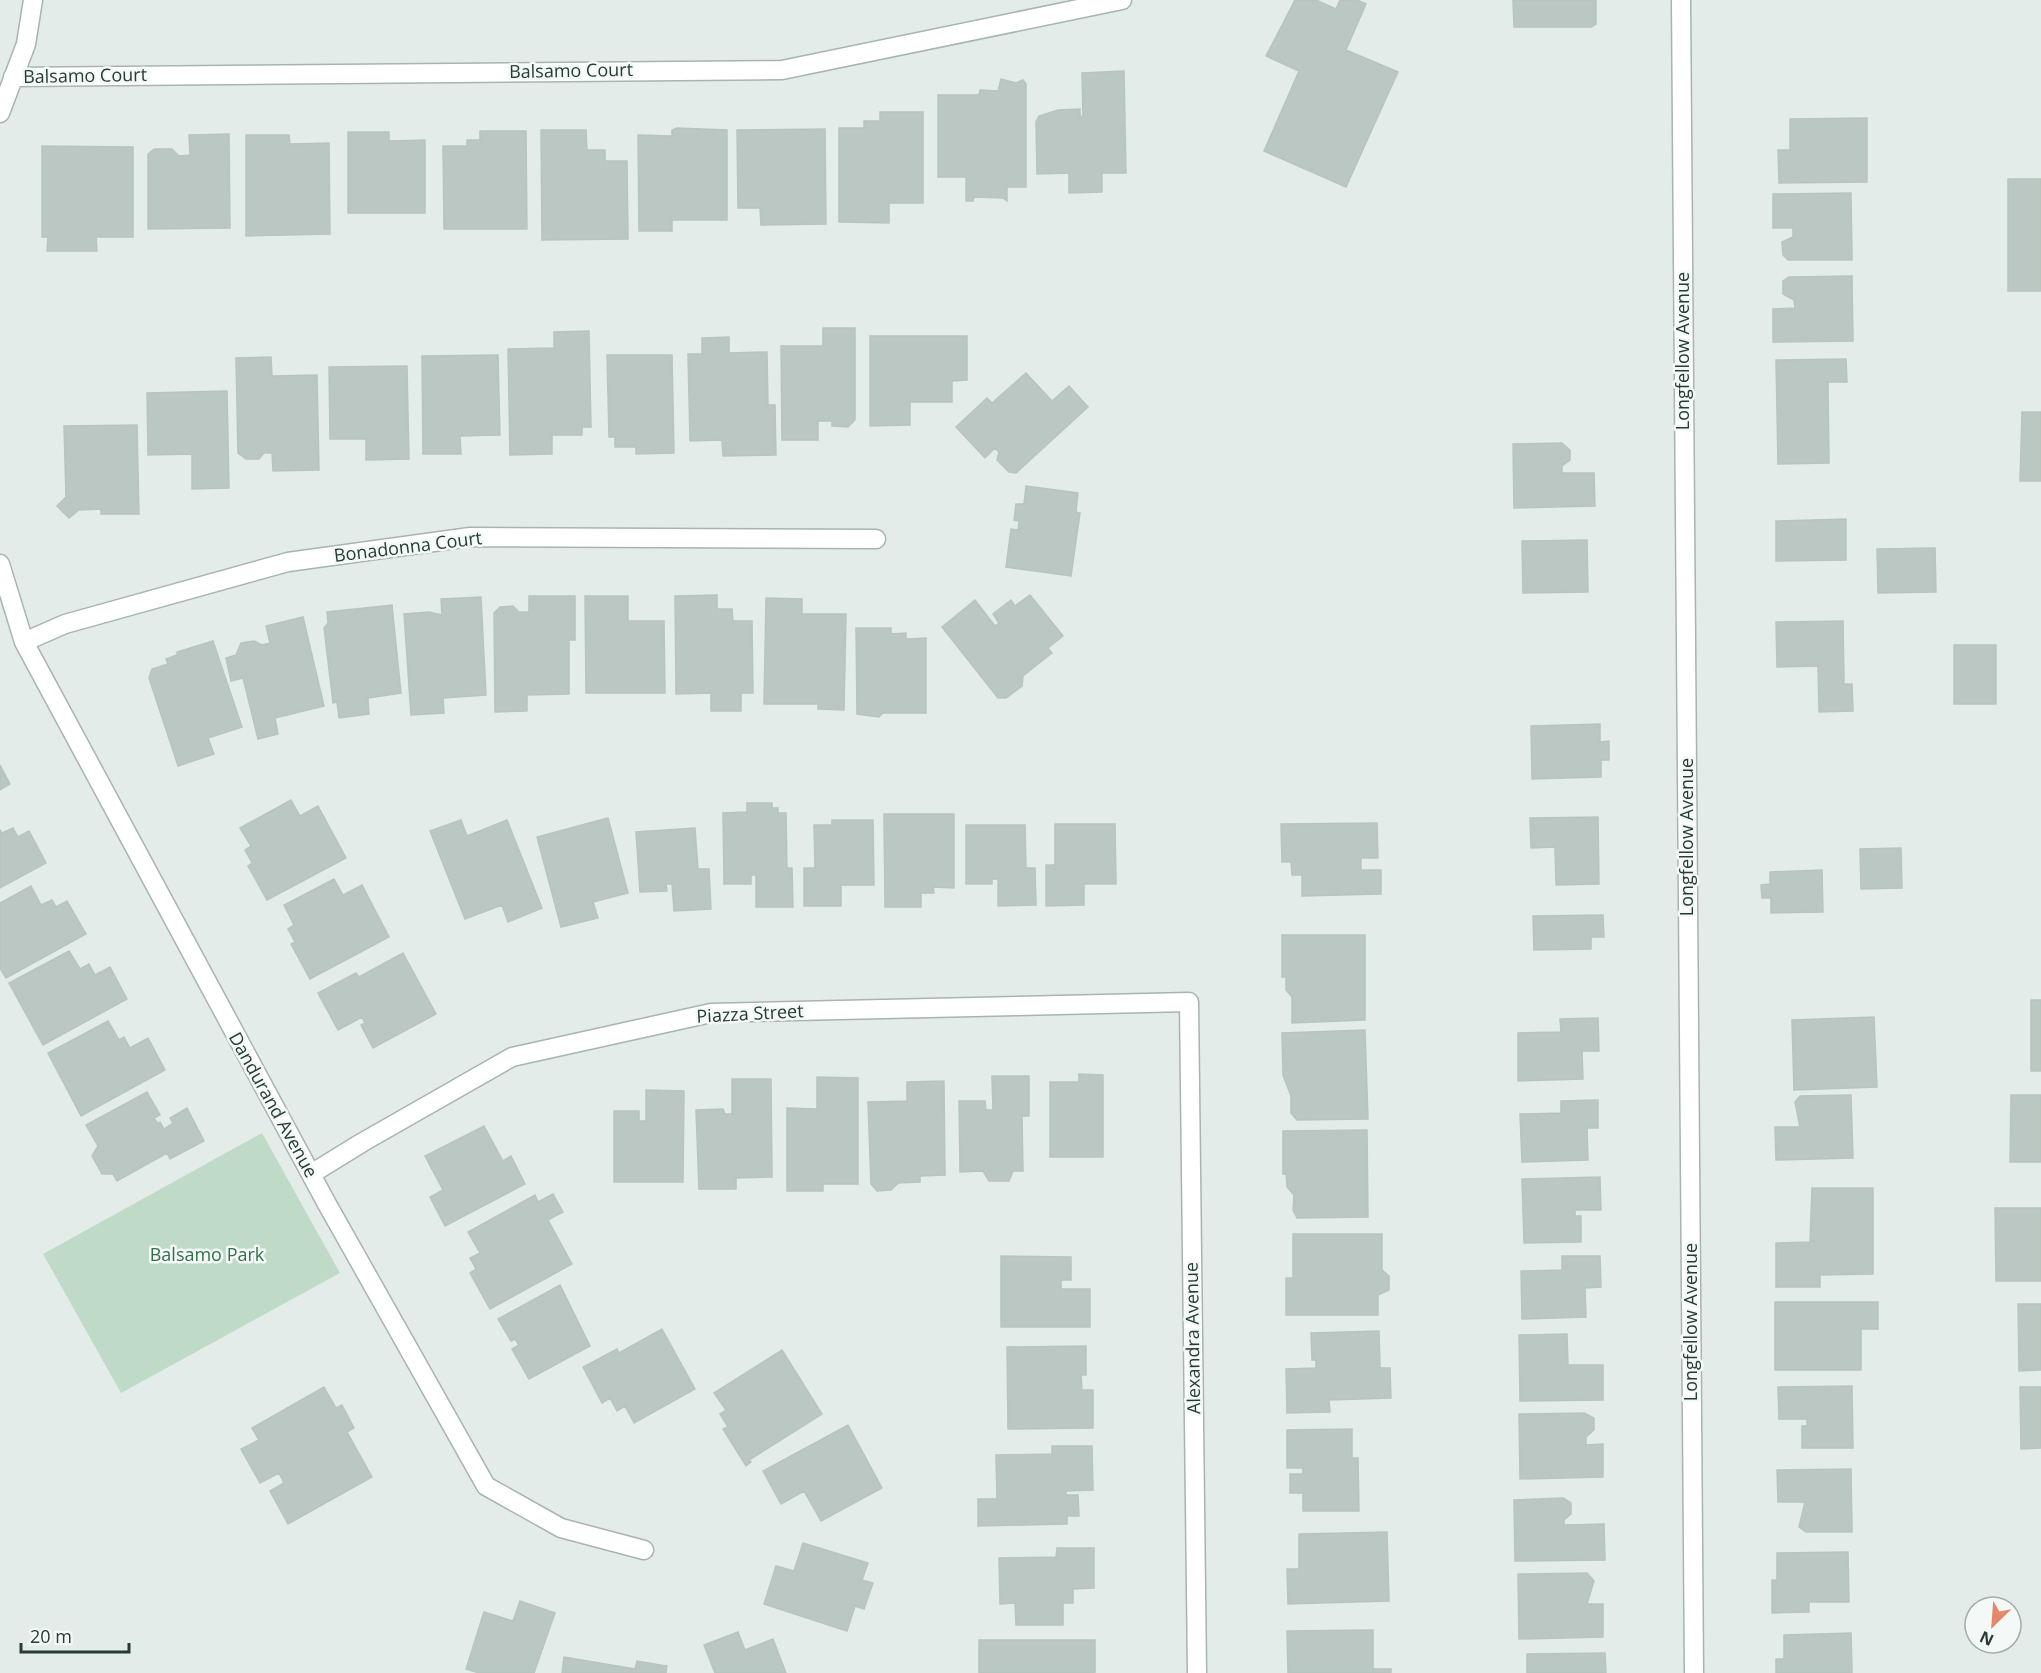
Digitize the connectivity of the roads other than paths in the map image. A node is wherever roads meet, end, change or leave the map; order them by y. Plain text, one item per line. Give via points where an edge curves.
1 (33, 0) edge
2 (1122, 0) edge
3 (1680, 0) edge
4 (13, 77) junction
5 (0, 113) edge
6 (876, 538) dead end
7 (0, 564) edge
8 (24, 642) junction
9 (1188, 1002) joint
10 (311, 1174) junction
11 (644, 1550) dead end
12 (1197, 1673) edge
13 (1694, 1673) edge

1 - 4 street via 26,44
2 - 4 street, Balsamo Court via 782,70
3 - 13 street, Longfellow Avenue
4 - 5 street
6 - 8 street, Bonadonna Court via 470,537 288,562 65,624
7 - 8 street, Dandurand Avenue
8 - 10 street, Dandurand Avenue
9 - 10 street, Piazza Street via 711,1013 512,1057
9 - 12 street, Alexandra Avenue
10 - 11 street, Dandurand Avenue via 486,1486 561,1528

